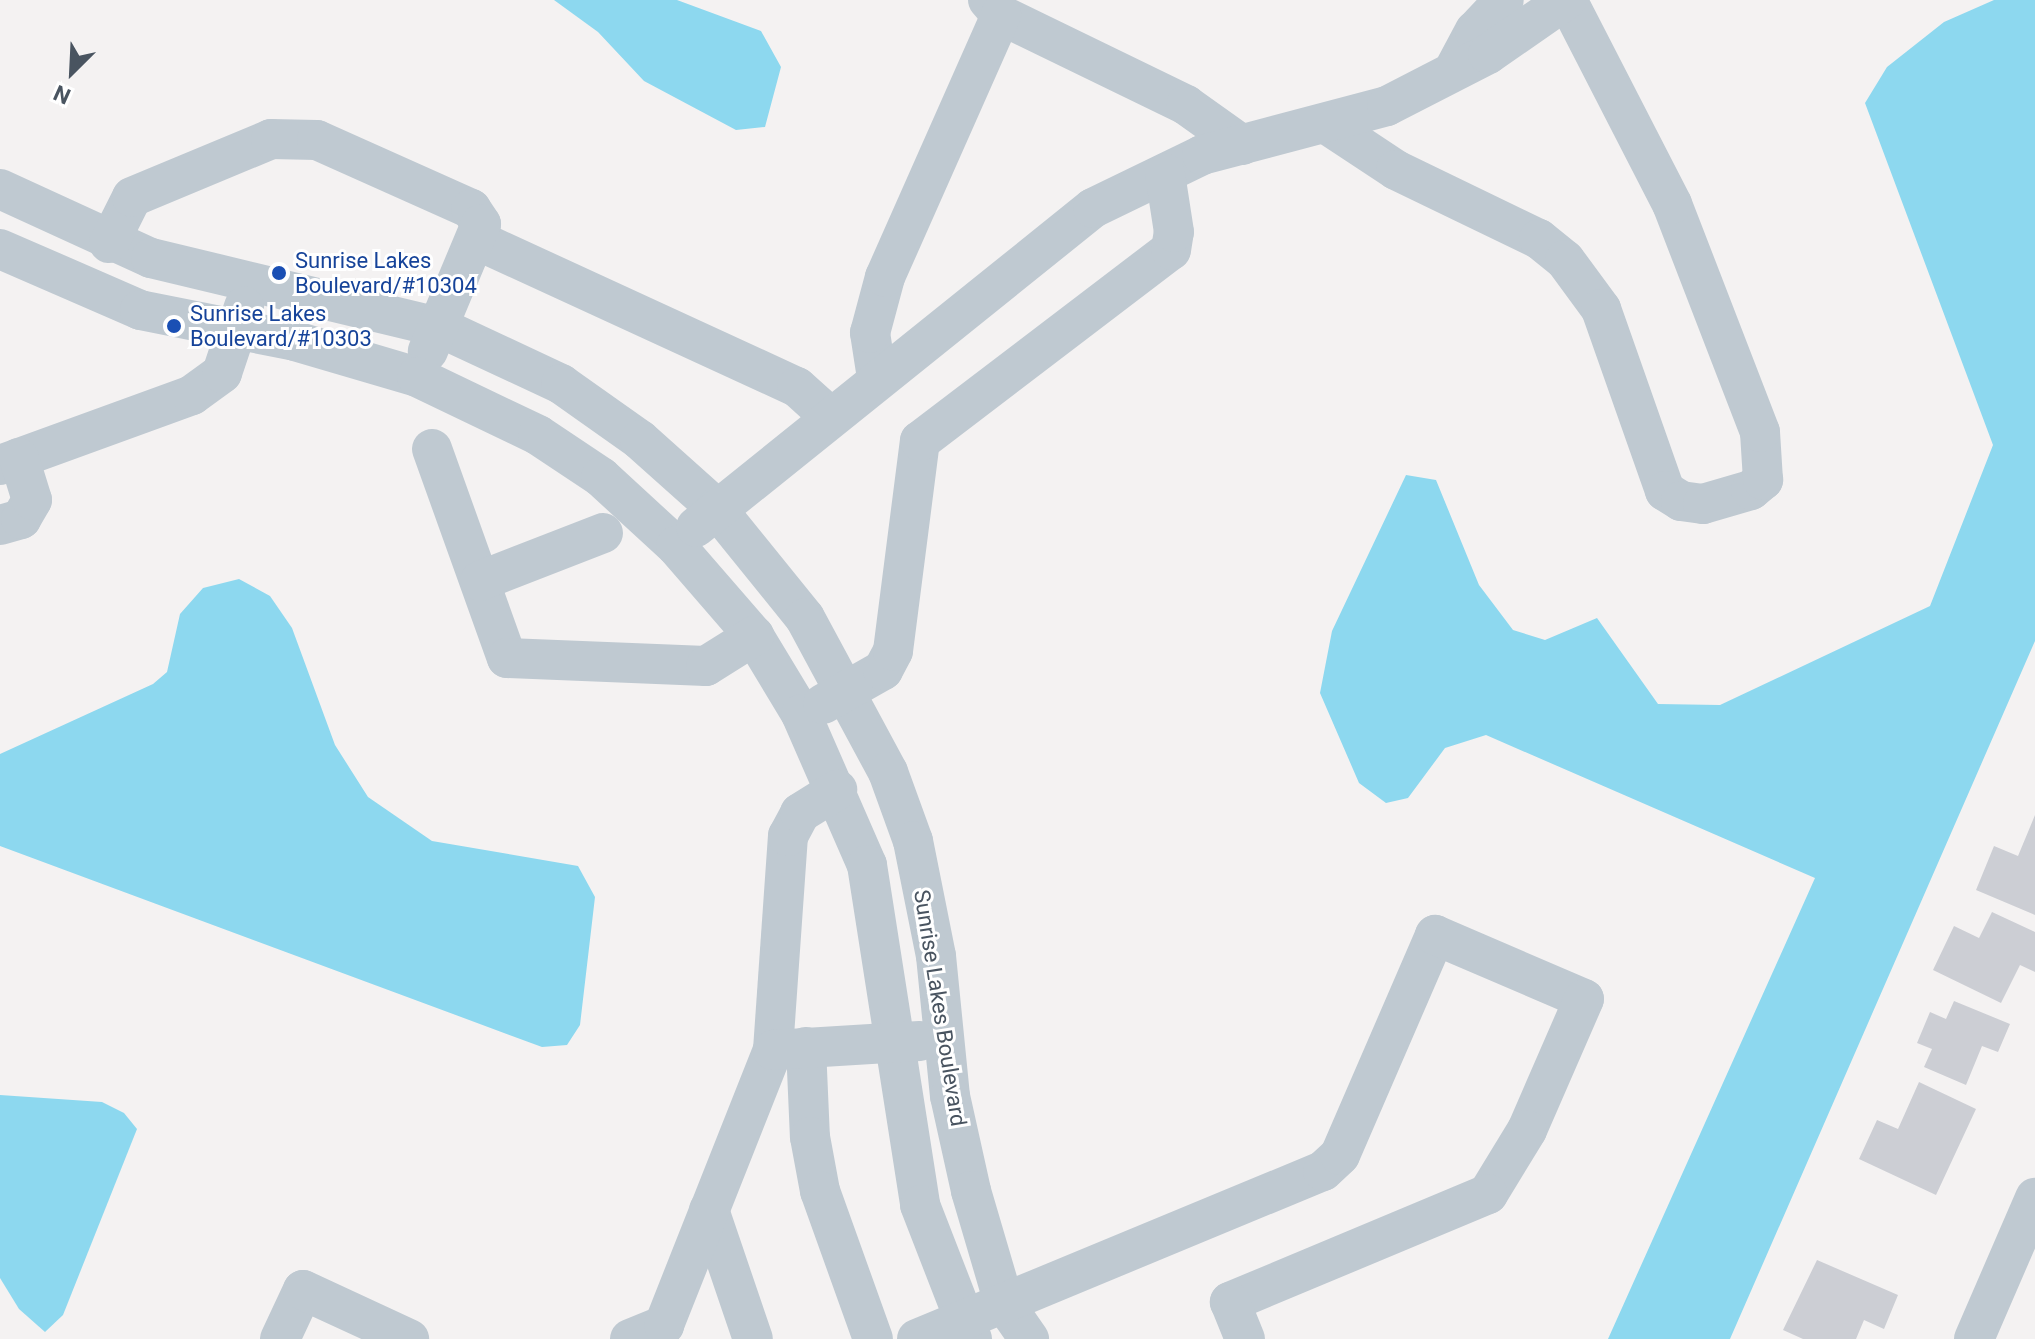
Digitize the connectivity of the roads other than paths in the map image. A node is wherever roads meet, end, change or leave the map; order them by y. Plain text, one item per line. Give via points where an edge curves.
1 (1504, 0) edge
2 (1567, 0) edge
3 (994, 8) edge
4 (1456, 66) junction
5 (1325, 123) junction
6 (1242, 145) junction
7 (1165, 174) junction
8 (0, 189) edge
9 (477, 240) junction
10 (109, 243) junction
11 (0, 249) edge
12 (250, 280) junction
13 (439, 327) junction
14 (238, 330) junction
15 (417, 377) junction
16 (877, 378) junction
17 (828, 415) junction
18 (432, 449) dead end
19 (10, 462) edge
20 (716, 508) junction
21 (0, 525) edge
22 (603, 533) dead end
23 (676, 546) junction
24 (480, 581) junction
25 (754, 636) junction
26 (847, 694) junction
27 (801, 714) junction
28 (837, 790) junction
29 (894, 1041) junction
30 (945, 1041) junction
31 (790, 1048) junction
32 (2035, 1198) edge
33 (709, 1210) junction
34 (1004, 1303) junction
35 (967, 1329) edge
36 (280, 1339) edge
37 (409, 1339) edge
38 (630, 1339) edge
39 (753, 1339) edge
40 (873, 1339) edge
41 (917, 1339) edge
42 (1029, 1339) edge
43 (1245, 1339) edge
44 (1974, 1339) edge

1 - 4 street via 1475,31
2 - 4 street via 1488,54
2 - 5 street via 1672,204 1760,432 1763,480 1751,490 1703,504 1681,501 1665,491 1601,309 1565,260 1539,239 1396,170
3 - 6 street via 1186,105
3 - 16 street via 885,277 870,333
4 - 5 street via 1387,106
5 - 6 street
6 - 7 street
7 - 16 street via 1093,208
7 - 26 street via 1174,232 1171,250 920,441 893,651 883,670
8 - 10 street, Sunrise Lakes Boulevard
9 - 10 street via 481,224 471,209 317,140 271,139 132,197
9 - 13 street
9 - 17 street via 797,387
10 - 12 street, Sunrise Lakes Boulevard
11 - 14 street via 140,310
12 - 13 street, Sunrise Lakes Boulevard
12 - 14 street
13 - 15 street
13 - 20 street, Sunrise Lakes Boulevard via 561,384 640,440
14 - 15 street
14 - 19 street via 222,373 192,395
15 - 23 street via 538,435 601,477
16 - 17 street
17 - 20 street
18 - 24 street
19 - 21 street via 32,500 21,519
20 - 23 street
20 - 26 street, Sunrise Lakes Boulevard via 805,618
22 - 24 street
23 - 25 street
24 - 25 street via 507,658 706,666
25 - 27 street
26 - 27 street
26 - 30 street, Sunrise Lakes Boulevard via 888,772 913,841
27 - 28 street
28 - 29 street via 867,865
28 - 31 street via 800,813 788,836
29 - 30 street
29 - 31 street
29 - 35 street via 920,1205
30 - 34 street, Sunrise Lakes Boulevard via 971,1191
31 - 33 street
31 - 40 street via 820,1191
32 - 44 street
33 - 38 street via 664,1325
33 - 39 street
34 - 35 street
34 - 42 street, Sunrise Lakes Boulevard
34 - 43 street via 1323,1171 1340,1155 1435,935 1584,999 1527,1130 1494,1188 1230,1302
35 - 41 street
36 - 37 street via 303,1290

